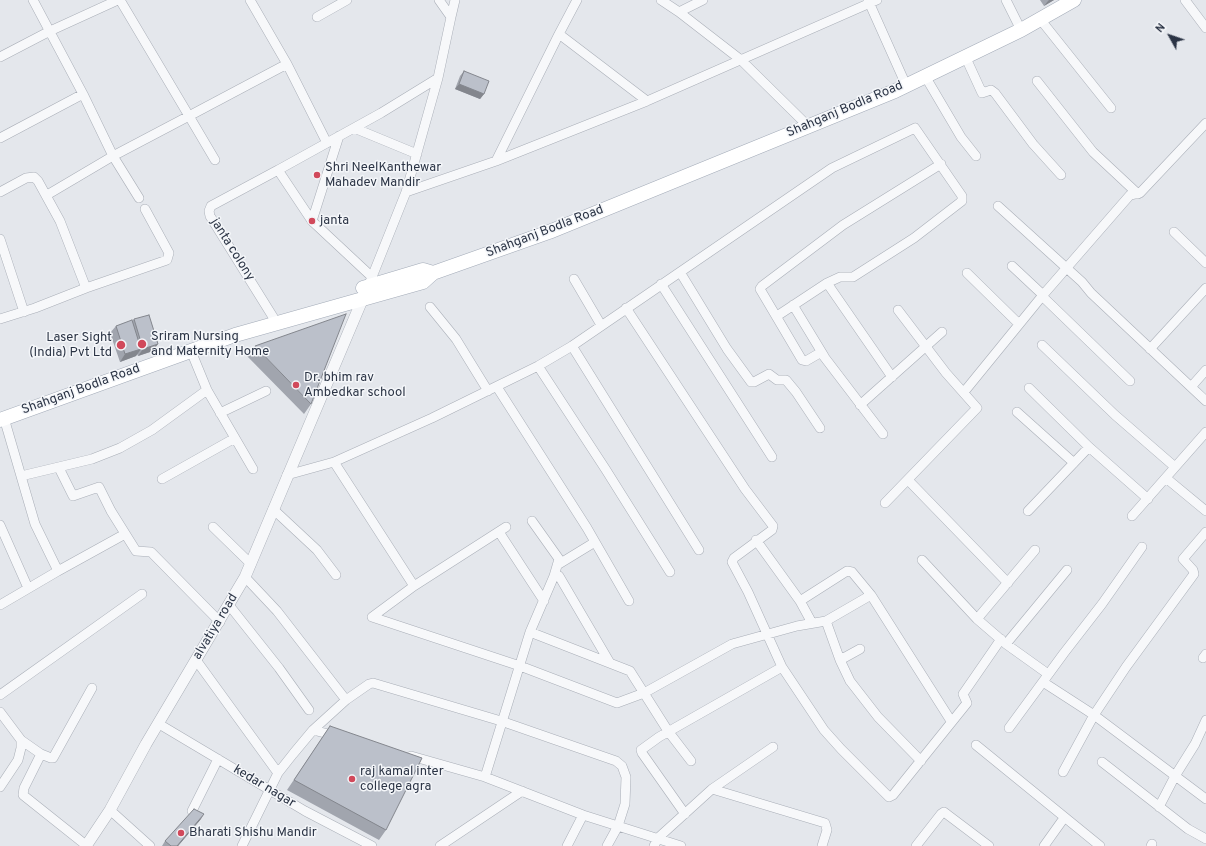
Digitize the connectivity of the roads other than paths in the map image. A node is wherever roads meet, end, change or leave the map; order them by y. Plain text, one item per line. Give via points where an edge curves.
1 (33, 0) edge
2 (119, 0) edge
3 (250, 0) edge
4 (348, 0) edge
5 (439, 0) edge
6 (455, 0) edge
7 (577, 0) edge
8 (661, 0) edge
9 (703, 0) edge
10 (1006, 0) edge
11 (1186, 0) edge
12 (871, 1) edge
13 (1069, 1) edge
14 (679, 12) junction
15 (317, 17) dead end
16 (450, 17) junction
17 (1040, 19) junction
18 (1206, 28) edge
19 (1021, 30) junction
20 (50, 31) junction
21 (559, 34) junction
22 (965, 56) junction
23 (0, 58) edge
24 (742, 60) junction
25 (287, 64) junction
26 (925, 76) junction
27 (438, 78) junction
28 (1037, 81) dead end
29 (906, 85) junction
30 (83, 94) junction
31 (647, 100) junction
32 (1111, 108) dead end
33 (189, 116) junction
34 (1206, 123) edge
35 (808, 126) junction
36 (354, 128) junction
37 (339, 136) junction
38 (0, 138) edge
39 (327, 143) junction
40 (417, 154) junction
41 (114, 156) junction
42 (976, 156) dead end
43 (215, 160) dead end
44 (496, 161) junction
45 (941, 164) junction
46 (278, 170) junction
47 (1061, 175) dead end
48 (0, 192) edge
49 (406, 192) junction
50 (1138, 194) junction
51 (47, 195) junction
52 (139, 198) dead end
53 (998, 206) dead end
54 (145, 209) dead end
55 (312, 221) junction
56 (1174, 232) dead end
57 (0, 238) edge
58 (1206, 263) edge
59 (1012, 266) dead end
60 (1066, 268) junction
61 (680, 272) junction
62 (967, 273) dead end
63 (574, 279) dead end
64 (827, 283) junction
65 (661, 284) junction
66 (368, 287) junction
67 (86, 288) junction
68 (1206, 288) edge
69 (1043, 296) junction
70 (793, 306) junction
71 (430, 307) dead end
72 (626, 308) junction
73 (898, 310) dead end
74 (24, 312) junction
75 (777, 316) junction
76 (273, 317) junction
77 (0, 319) edge
78 (1019, 324) junction
79 (601, 325) junction
80 (942, 332) dead end
81 (572, 346) junction
82 (926, 346) junction
83 (1042, 346) dead end
84 (1150, 349) junction
85 (191, 351) junction
86 (824, 356) junction
87 (538, 366) junction
88 (1206, 370) edge
89 (892, 377) junction
90 (1130, 381) dead end
91 (497, 387) junction
92 (1191, 387) junction
93 (1029, 388) dead end
94 (207, 390) junction
95 (488, 391) junction
96 (266, 392) dead end
97 (964, 392) junction
98 (1206, 401) edge
99 (860, 405) junction
100 (1018, 412) dead end
101 (220, 413) junction
102 (1, 416) edge
103 (820, 428) dead end
104 (1206, 432) edge
105 (883, 434) dead end
106 (235, 438) junction
107 (1089, 447) junction
108 (772, 457) dead end
109 (334, 462) junction
110 (1074, 463) junction
111 (1175, 467) junction
112 (59, 468) junction
113 (252, 469) dead end
114 (287, 475) junction
115 (21, 476) junction
116 (1166, 478) junction
117 (162, 479) dead end
118 (908, 480) junction
119 (1148, 499) junction
120 (885, 502) dead end
121 (274, 509) junction
122 (1028, 511) dead end
123 (1206, 511) edge
124 (1132, 516) dead end
125 (532, 521) dead end
126 (0, 525) edge
127 (213, 527) dead end
128 (1206, 532) edge
129 (126, 534) junction
130 (756, 540) junction
131 (595, 542) junction
132 (1142, 547) dead end
133 (698, 550) dead end
134 (1035, 550) dead end
135 (922, 560) dead end
136 (251, 564) junction
137 (559, 564) junction
138 (1068, 570) dead end
139 (58, 571) junction
140 (670, 572) dead end
141 (336, 575) dead end
142 (554, 576) junction
143 (245, 577) junction
144 (1008, 583) junction
145 (414, 586) junction
146 (28, 588) junction
147 (142, 594) dead end
148 (871, 595) junction
149 (544, 601) junction
150 (629, 601) dead end
151 (800, 601) junction
152 (0, 605) edge
153 (229, 606) junction
154 (977, 619) junction
155 (826, 621) junction
156 (220, 622) junction
157 (812, 623) junction
158 (530, 632) junction
159 (767, 634) junction
160 (1004, 642) junction
161 (860, 650) dead end
162 (196, 660) junction
163 (840, 660) junction
164 (610, 663) junction
165 (520, 666) junction
166 (782, 667) junction
167 (1048, 674) junction
168 (1043, 682) junction
169 (92, 688) dead end
170 (644, 693) junction
171 (0, 695) edge
172 (346, 700) junction
173 (309, 710) dead end
174 (0, 712) edge
175 (1094, 715) junction
176 (1206, 720) edge
177 (952, 721) junction
178 (501, 722) junction
179 (159, 724) junction
180 (1009, 728) dead end
181 (313, 730) junction
182 (668, 731) junction
183 (343, 738) edge
184 (21, 740) junction
185 (976, 745) dead end
186 (773, 747) dead end
187 (41, 754) junction
188 (404, 754) edge
189 (218, 759) junction
190 (691, 761) dead end
191 (921, 761) junction
192 (1102, 762) dead end
193 (1063, 772) dead end
194 (278, 773) junction
195 (1175, 776) junction
196 (485, 777) junction
197 (0, 787) edge
198 (269, 789) junction
199 (712, 789) junction
200 (522, 791) junction
201 (1206, 799) edge
202 (1159, 807) junction
203 (110, 810) junction
204 (192, 811) edge
205 (684, 814) junction
206 (583, 815) junction
207 (1064, 818) junction
208 (618, 826) junction
209 (1206, 839) edge
210 (656, 842) edge
211 (87, 846) edge
212 (150, 846) edge
213 (242, 846) edge
214 (372, 846) edge
215 (440, 846) edge
216 (567, 846) edge
217 (607, 846) edge
218 (682, 846) edge
219 (822, 846) edge
220 (916, 846) edge
221 (989, 846) edge
222 (1044, 846) edge
223 (1100, 846) edge

1 - 20 street
2 - 20 street
2 - 33 street
3 - 25 street
4 - 15 street
5 - 16 street
6 - 16 street
7 - 21 street
8 - 14 street
9 - 14 street
10 - 19 street
11 - 18 street
12 - 24 street
12 - 29 street
13 - 17 main road, Shahganj Bodla Road
14 - 24 street
16 - 27 street
17 - 19 main road, Shahganj Bodla Road
17 - 32 street
19 - 22 main road, Shahganj Bodla Road
20 - 23 street
20 - 30 street
21 - 31 street
21 - 44 street
22 - 26 main road, Shahganj Bodla Road
22 - 47 street via 982,93 991,90 995,92 1033,144
24 - 31 street
24 - 35 street
25 - 33 street
25 - 39 street
26 - 29 main road, Shahganj Bodla Road
26 - 42 street
27 - 36 street, janta colony
27 - 40 street
28 - 50 street via 1093,152
29 - 35 main road, Shahganj Bodla Road
30 - 38 street
30 - 41 street
31 - 44 street
33 - 41 street
33 - 43 street
34 - 50 street
35 - 66 main road, Shahganj Bodla Road via 549,232 433,273 423,270
36 - 37 street, janta colony
36 - 40 street
37 - 39 street, janta colony
37 - 55 street
39 - 46 street, janta colony
40 - 49 street
41 - 51 street
41 - 52 street
44 - 49 street
45 - 61 street via 916,128 832,168
45 - 64 street via 962,196 962,201 914,238 853,277 840,277
45 - 75 street via 843,225 762,286 760,292
46 - 55 street
46 - 76 street, janta colony via 211,206 209,210 210,216
48 - 51 street via 30,177 36,179
49 - 66 street
50 - 60 street via 1130,194
51 - 67 street
53 - 60 street
54 - 67 street via 169,253 167,260
55 - 66 street
56 - 58 street
57 - 74 street
59 - 69 street
60 - 69 street
60 - 84 street
61 - 65 street
61 - 103 street via 727,349 751,382 769,374 777,380 786,380
62 - 78 street
63 - 79 street
64 - 70 street
64 - 89 street
65 - 72 street
65 - 108 street
66 - 76 main road
66 - 85 main road, Shahganj Bodla Road
66 - 114 street, alvatiya road
67 - 74 street
68 - 84 street
69 - 78 street
69 - 90 street
70 - 75 street
70 - 86 street
71 - 95 street via 456,339
72 - 79 street
72 - 130 street via 745,489 773,526 772,530
73 - 82 street
74 - 77 street
75 - 86 street via 802,360 806,361 818,354
76 - 102 main road
78 - 97 street
79 - 81 street
80 - 82 street
81 - 87 street
81 - 133 street
82 - 89 street
82 - 97 street
83 - 111 street
84 - 92 street
85 - 94 street
85 - 102 main road, Shahganj Bodla Road
86 - 99 street
87 - 91 street
87 - 140 street
88 - 92 street
89 - 99 street
91 - 95 street
91 - 131 street
92 - 98 street
93 - 107 street
94 - 101 street
94 - 112 street via 152,430 120,448
95 - 109 street
96 - 101 street
97 - 118 street via 976,406 976,410
99 - 105 street
100 - 110 street
101 - 106 street
102 - 115 street
104 - 111 street
106 - 113 street
106 - 117 street
107 - 110 street
107 - 119 street
109 - 114 street
109 - 145 street
110 - 122 street
111 - 116 street
112 - 115 street
112 - 129 street via 73,496 99,488
114 - 121 street, alvatiya road
115 - 139 street via 35,524
116 - 119 street
116 - 123 street
118 - 120 street
118 - 144 street
119 - 124 street
121 - 136 street, alvatiya road
121 - 141 street via 316,550
125 - 137 street via 559,559
126 - 146 street
127 - 136 street
128 - 175 street via 1183,559 1194,574
129 - 139 street
129 - 156 street via 136,551 151,552
130 - 151 street
130 - 159 street via 732,562
131 - 137 street
131 - 150 street
132 - 167 street
134 - 144 street
135 - 154 street
136 - 143 street, alvatiya road
137 - 142 street
138 - 160 street
139 - 146 street
142 - 149 street
142 - 164 street via 559,576
143 - 153 street, alvatiya road
143 - 172 street via 277,611
144 - 154 street
145 - 149 street via 502,530
145 - 165 street via 372,617
146 - 152 street
147 - 171 street
148 - 151 street via 849,570
148 - 155 street
148 - 177 street
149 - 158 street
151 - 157 street
153 - 156 street, alvatiya road
153 - 173 street
154 - 160 street
155 - 157 street
155 - 163 street
156 - 162 street, alvatiya road
157 - 159 street
158 - 164 street
158 - 165 street
159 - 166 street
159 - 170 street via 732,644
160 - 167 street
160 - 177 street via 963,694 967,703
161 - 163 street
162 - 179 street, alvatiya road
162 - 194 street
163 - 191 street via 850,680 878,718
164 - 170 street via 631,672
165 - 170 street via 617,703
165 - 178 street
166 - 182 street
166 - 191 street via 824,730 888,797 893,795
167 - 168 street
168 - 175 street
168 - 180 street
169 - 187 street via 53,758
170 - 182 street
172 - 178 street via 373,683
172 - 181 street
174 - 184 street
175 - 193 street
175 - 195 street
176 - 195 street
177 - 191 street
178 - 196 street
178 - 208 street via 620,764 626,777 625,804
179 - 189 street, kedar nagar
179 - 203 street, alvatiya road
181 - 183 street
181 - 194 street
182 - 190 street
182 - 205 street via 640,751
184 - 187 street
184 - 197 street via 18,760
185 - 207 street
186 - 199 street
187 - 211 street via 23,795
188 - 196 street
189 - 198 street, kedar nagar
189 - 204 street
192 - 202 street
194 - 198 street
195 - 201 street
195 - 202 street
196 - 200 street
198 - 213 street
198 - 214 street, kedar nagar
199 - 205 street
199 - 219 street via 825,823 827,830
200 - 206 street
200 - 215 street
202 - 209 street
203 - 211 street, alvatiya road
203 - 212 street
205 - 210 street
206 - 208 street
206 - 216 street
207 - 222 street
207 - 223 street
208 - 210 street
208 - 217 street
210 - 218 street
220 - 221 street via 944,812

